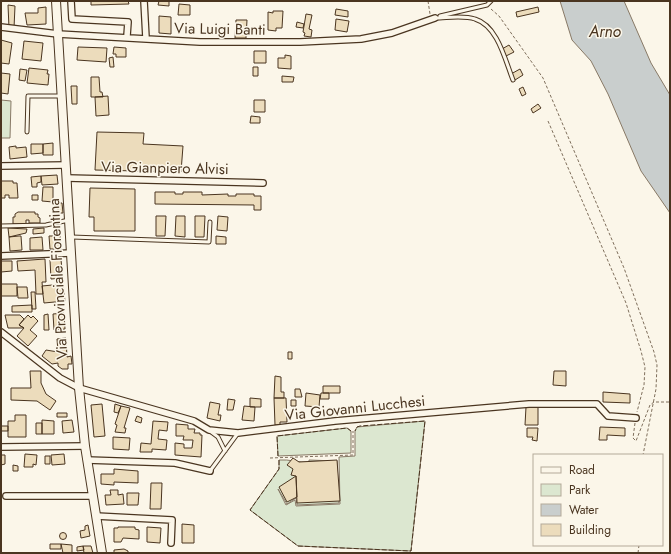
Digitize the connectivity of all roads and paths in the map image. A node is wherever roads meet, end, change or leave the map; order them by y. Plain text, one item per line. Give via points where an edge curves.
1 (56, 1) edge
2 (71, 1) edge
3 (144, 1) edge
4 (428, 1) edge
5 (491, 1) edge
6 (487, 5) junction
7 (435, 18) junction
8 (428, 20) junction
9 (1, 27) edge
10 (58, 34) junction
11 (127, 36) junction
12 (146, 38) junction
13 (513, 80) dead end
14 (62, 96) junction
15 (548, 120) dead end
16 (27, 132) dead end
17 (66, 165) junction
18 (1, 166) edge
19 (67, 178) junction
20 (263, 183) dead end
21 (69, 220) junction
22 (210, 222) dead end
23 (1, 226) edge
24 (70, 237) junction
25 (71, 253) junction
26 (1, 256) edge
27 (1, 332) edge
28 (79, 388) junction
29 (654, 402) junction
30 (670, 402) edge
31 (636, 418) junction
32 (209, 430) junction
33 (353, 431) dead end
34 (238, 433) junction
35 (85, 446) junction
36 (1, 447) edge
37 (226, 450) junction
38 (643, 454) edge
39 (270, 458) dead end
40 (87, 460) junction
41 (210, 471) joint
42 (6, 496) dead end
43 (93, 496) junction
44 (96, 516) junction
45 (171, 543) dead end
46 (102, 553) edge

1 - 10 main road, Via Provinciale Fiorentina
2 - 11 street via 72,20 128,22
3 - 12 street
4 - 8 path via 431,12
5 - 6 lane
6 - 7 lane
6 - 29 path via 499,16 543,78 624,268 657,365
7 - 8 street, Via Luigi Banti
7 - 13 lane via 475,18 483,23 497,40
8 - 12 street, Via Luigi Banti via 392,33 361,39 200,42
9 - 10 street, Via Luigi Banti
10 - 11 street, Via Luigi Banti
10 - 14 main road, Via Provinciale Fiorentina
11 - 12 street, Via Luigi Banti
14 - 16 lane via 28,96
14 - 17 main road, Via Provinciale Fiorentina
15 - 31 path via 626,303 641,350 645,367 644,385
17 - 18 street
17 - 19 main road, Via Provinciale Fiorentina
19 - 20 street, Via Gianpiero Alvisi
19 - 21 main road, Via Provinciale Fiorentina
21 - 23 lane via 46,225
21 - 24 main road, Via Provinciale Fiorentina
22 - 24 lane via 209,242
24 - 25 main road, Via Provinciale Fiorentina
25 - 26 street
25 - 28 main road, Via Provinciale Fiorentina
27 - 28 street, Via Giovanni Lucchesi via 60,378
28 - 32 street, Via Giovanni Lucchesi via 194,421
28 - 35 main road, Via Provinciale Fiorentina
29 - 30 path
29 - 31 path via 650,405 636,441 632,438
29 - 38 path
31 - 34 street, Via Giovanni Lucchesi via 608,416 597,404 529,404 335,421
32 - 34 street, Via Giovanni Lucchesi
32 - 37 lane via 218,437
33 - 39 path via 353,455
34 - 37 lane
35 - 36 street
35 - 40 main road, Via Provinciale Fiorentina
37 - 41 lane
40 - 41 street via 175,463
40 - 43 main road, Via Provinciale Fiorentina
42 - 43 street
43 - 44 main road, Via Provinciale Fiorentina
44 - 45 street via 172,520
44 - 46 main road, Via Provinciale Fiorentina

